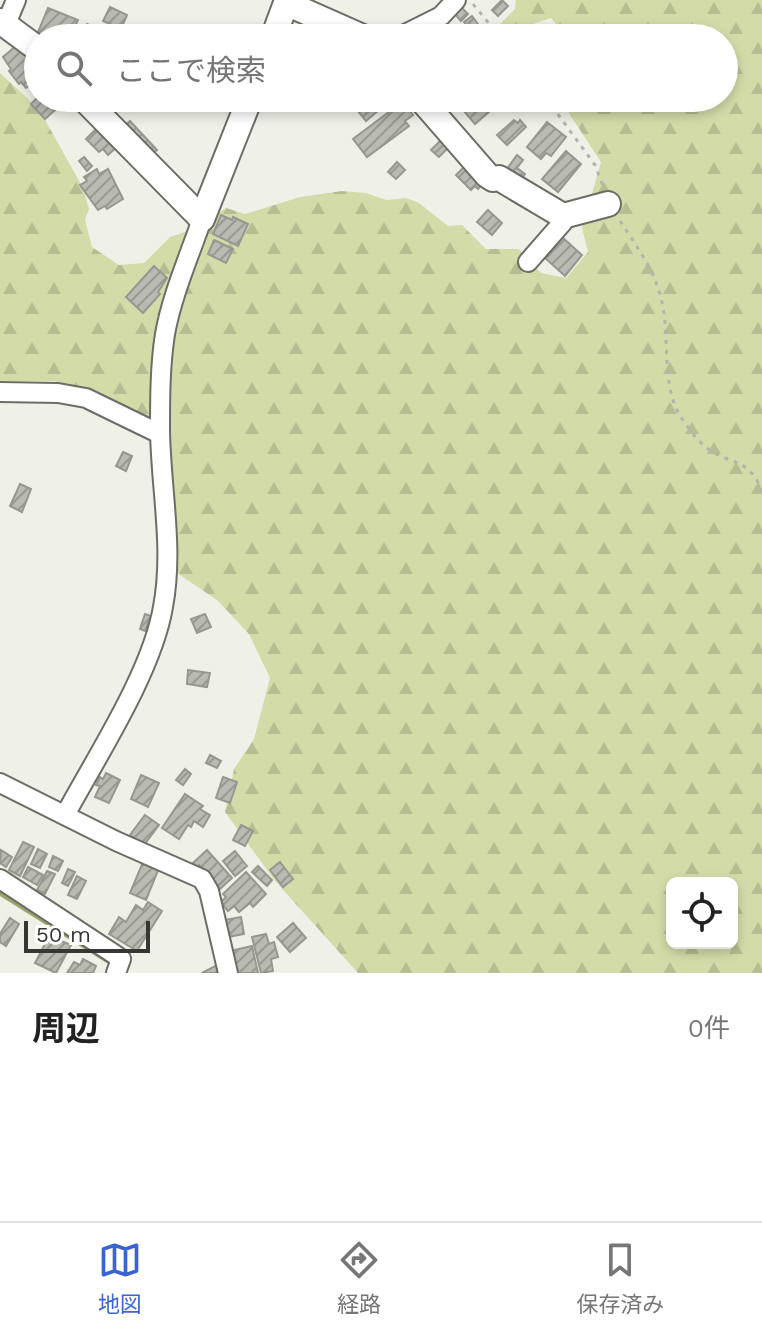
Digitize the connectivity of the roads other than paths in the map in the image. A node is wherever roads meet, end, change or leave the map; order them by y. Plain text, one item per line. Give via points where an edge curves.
1 (16, 0) edge
2 (456, 0) edge
3 (287, 2) edge
4 (3, 22) edge
5 (278, 24) edge
6 (335, 24) edge
7 (425, 24) edge
8 (24, 38) edge
9 (97, 112) edge
10 (244, 112) edge
11 (432, 112) edge
12 (608, 204) road end
13 (563, 216) junction
14 (202, 219) junction
15 (528, 262) dead end
16 (0, 392) edge
17 (160, 434) junction
18 (0, 783) edge
19 (65, 815) junction
20 (0, 879) edge
21 (116, 973) edge
22 (228, 973) edge

1 - 4 street
2 - 7 street
3 - 5 main road
3 - 6 main road
4 - 8 main road
9 - 14 main road
10 - 14 main road
11 - 13 main road via 487,175
12 - 13 main road
13 - 15 street
14 - 17 street via 165,334
16 - 17 street via 86,398
17 - 19 street via 167,568 163,610 146,662
18 - 19 street
19 - 22 street via 206,883
20 - 21 street via 121,959

